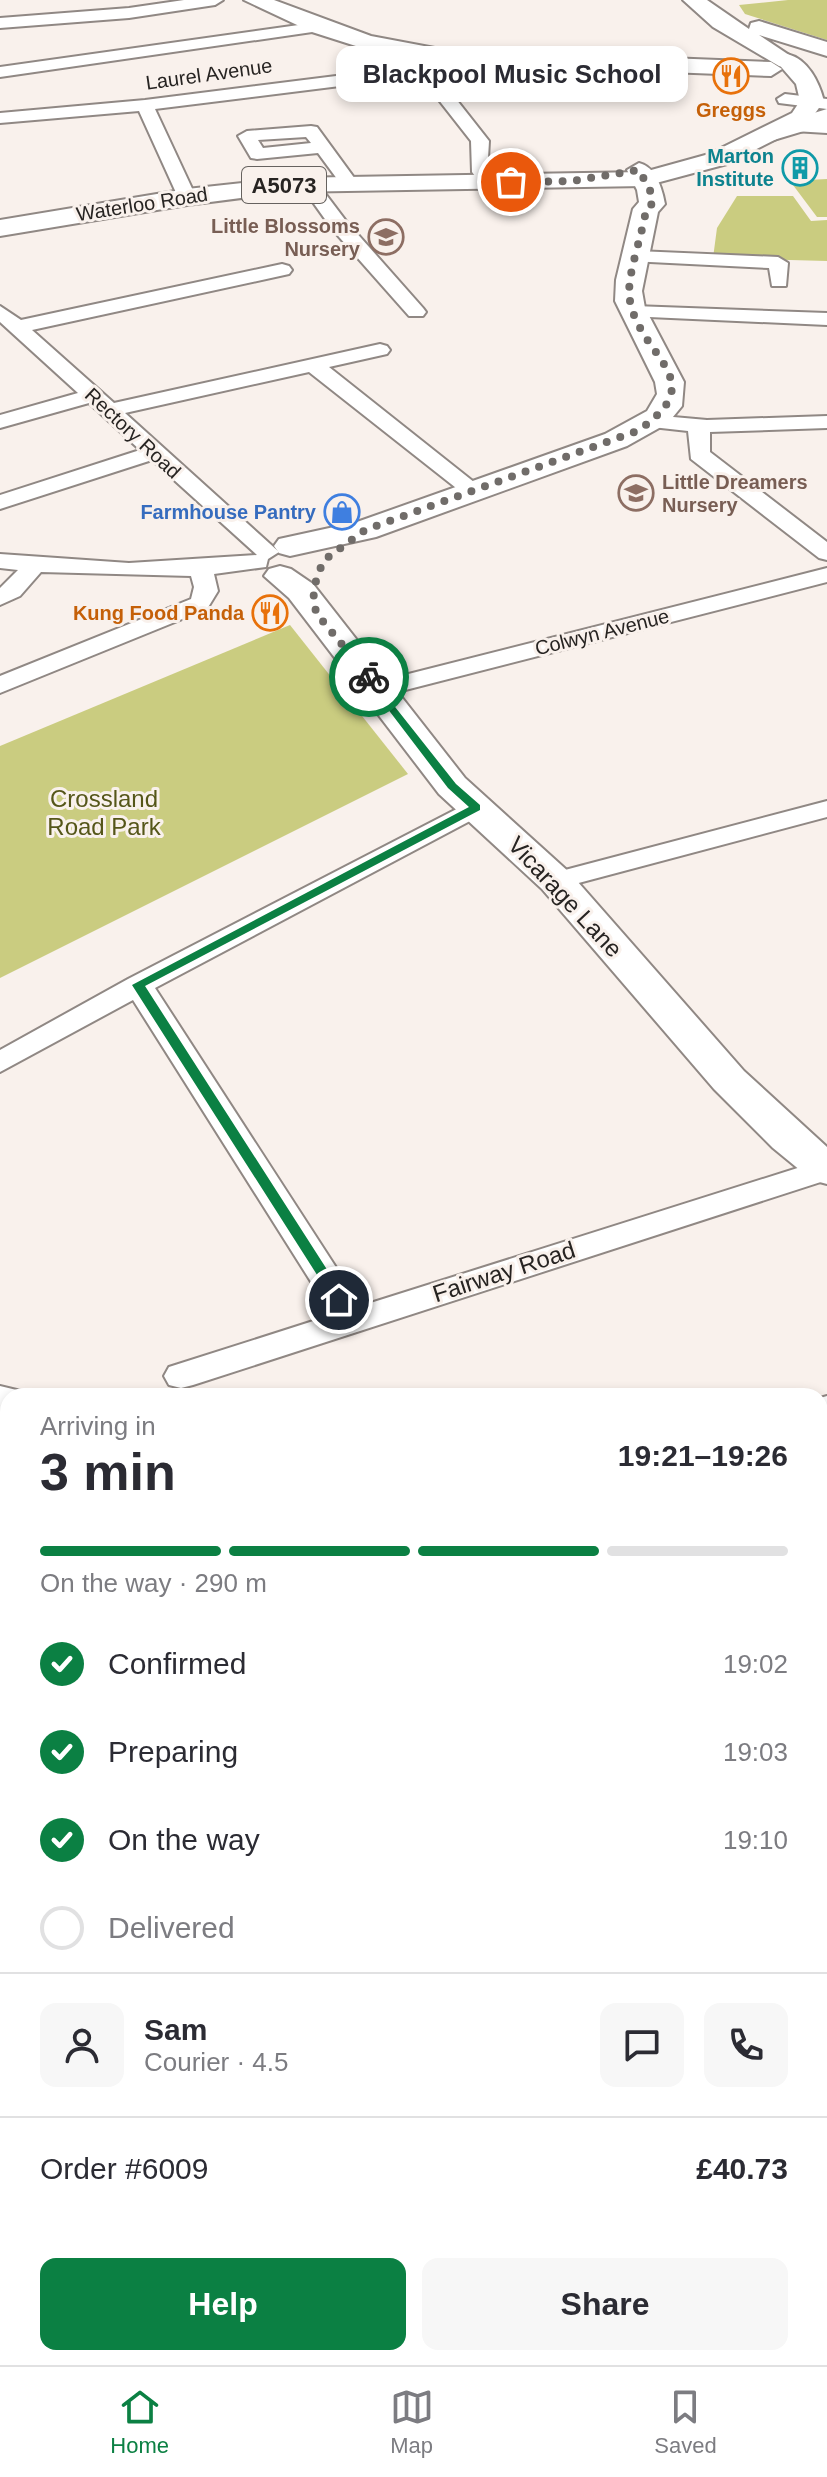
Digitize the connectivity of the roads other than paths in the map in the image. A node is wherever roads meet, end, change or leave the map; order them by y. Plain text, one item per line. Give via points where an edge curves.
1 (215, 0) edge
2 (255, 0) edge
3 (694, 0) edge
4 (721, 22) junction
5 (0, 23) edge
6 (320, 27) junction
7 (827, 49) edge
8 (827, 61) edge
9 (779, 65) junction
10 (827, 69) edge
11 (0, 72) edge
12 (145, 105) junction
13 (822, 107) edge
14 (0, 118) edge
15 (784, 121) junction
16 (827, 128) edge
17 (323, 147) dead end
18 (481, 172) dead end
19 (634, 176) junction
20 (349, 183) junction
21 (309, 184) junction
22 (187, 197) junction
23 (0, 228) edge
24 (637, 257) junction
25 (282, 270) dead end
26 (779, 282) dead end
27 (0, 312) edge
28 (416, 312) dead end
29 (634, 312) junction
30 (827, 319) edge
31 (17, 327) junction
32 (380, 350) dead end
33 (313, 365) junction
34 (93, 395) junction
35 (110, 410) junction
36 (651, 421) junction
37 (0, 422) edge
38 (827, 422) edge
39 (699, 426) junction
40 (152, 453) junction
41 (473, 490) junction
42 (0, 502) edge
43 (365, 530) junction
44 (827, 553) edge
45 (274, 559) junction
46 (0, 561) edge
47 (35, 564) junction
48 (323, 564) junction
49 (200, 570) junction
50 (827, 575) edge
51 (0, 598) edge
52 (316, 613) junction
53 (0, 685) edge
54 (378, 689) junction
55 (476, 807) junction
56 (827, 809) edge
57 (556, 881) junction
58 (138, 985) junction
59 (0, 1063) edge
60 (826, 1169) edge
61 (353, 1321) junction
62 (181, 1376) dead end

1 - 5 street
2 - 6 main road
3 - 4 main road
4 - 7 main road
4 - 9 main road via 727,33
6 - 9 main road via 440,56
6 - 11 street
8 - 9 main road
9 - 10 main road
9 - 13 main road, Waterloo Road via 807,82
9 - 15 main road
12 - 14 street, Laurel Avenue
12 - 18 street, Laurel Avenue via 424,70 480,141
12 - 22 street
13 - 15 main road, Waterloo Road
15 - 16 street
15 - 19 main road, Waterloo Road / A5073 via 691,168
17 - 20 street
19 - 20 main road, Waterloo Road / A5073
19 - 24 main road via 652,204 646,209
20 - 21 main road, Waterloo Road / A5073
21 - 22 main road, Waterloo Road / A5073
21 - 28 street
22 - 23 main road, Waterloo Road / A5073
24 - 26 street via 778,263
24 - 29 main road via 629,289
25 - 31 street
27 - 31 street, Rectory Road
29 - 30 street
29 - 36 main road via 673,388 672,399
31 - 34 street, Rectory Road
32 - 33 street
33 - 35 street
33 - 41 street
34 - 35 street, Rectory Road
34 - 37 street
35 - 40 street, Rectory Road
36 - 39 street
36 - 41 main road via 616,440
38 - 39 street
39 - 44 street via 699,454
40 - 42 street
40 - 45 street, Rectory Road
41 - 43 main road
43 - 45 main road
43 - 48 main road
45 - 48 main road via 317,552
45 - 49 street
45 - 52 main road, Vicarage Lane
46 - 47 street
47 - 49 street
47 - 51 street
48 - 52 main road via 313,590
49 - 53 street via 207,595 199,604
50 - 54 street, Colwyn Avenue
52 - 54 main road, Vicarage Lane
54 - 55 main road, Vicarage Lane via 452,786
55 - 57 main road, Vicarage Lane
55 - 58 street
56 - 57 street
57 - 60 main road, Vicarage Lane via 729,1080
58 - 59 street
58 - 61 street
60 - 61 street, Fairway Road
61 - 62 street, Fairway Road

